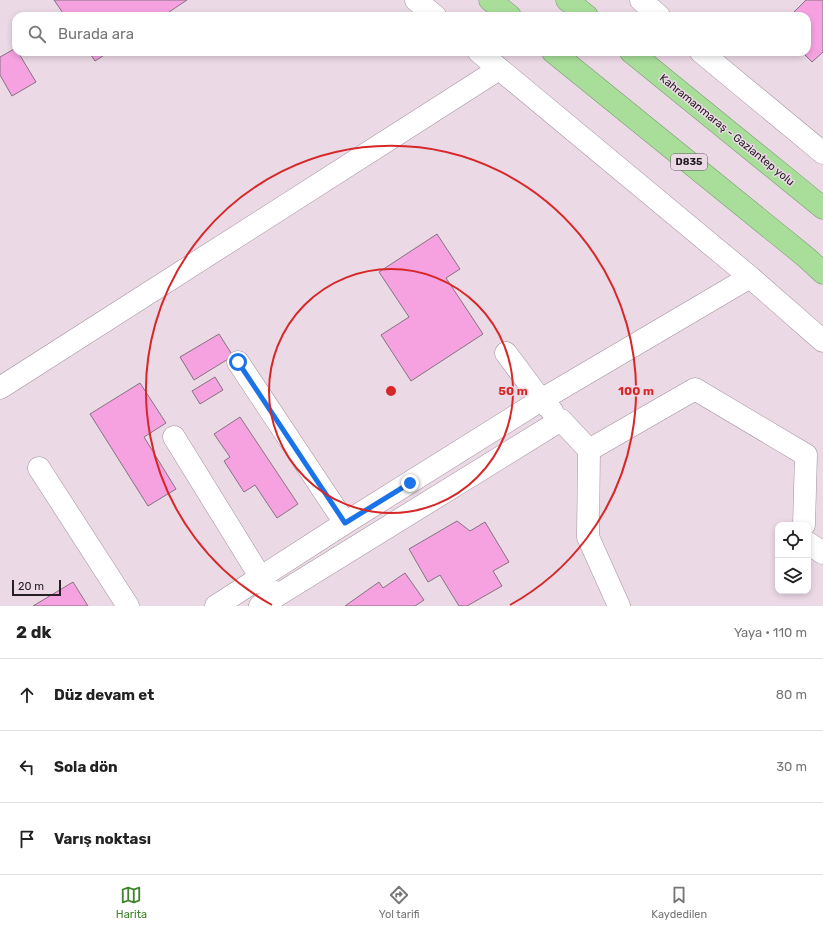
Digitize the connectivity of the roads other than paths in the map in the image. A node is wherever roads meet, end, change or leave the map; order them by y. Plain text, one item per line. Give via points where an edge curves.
1 (416, 0) edge
2 (490, 0) edge
3 (567, 0) edge
4 (640, 0) edge
5 (430, 12) edge
6 (505, 12) edge
7 (582, 12) edge
8 (654, 12) edge
9 (484, 56) edge
10 (558, 56) edge
11 (636, 56) edge
12 (706, 56) edge
13 (499, 68) junction
14 (823, 153) edge
15 (823, 208) edge
16 (823, 273) edge
17 (750, 277) junction
18 (823, 341) edge
19 (506, 353) dead end
20 (238, 362) dead end
21 (0, 388) edge
22 (541, 400) junction
23 (561, 420) junction
24 (174, 437) dead end
25 (589, 450) junction
26 (39, 468) dead end
27 (410, 483) junction
28 (424, 505) junction
29 (804, 522) edge
30 (345, 523) junction
31 (811, 545) edge
32 (823, 553) edge
33 (261, 578) junction
34 (268, 601) edge
35 (128, 606) edge
36 (216, 606) edge
37 (619, 606) edge

1 - 5 street
2 - 6 highway
3 - 7 highway
4 - 8 street
9 - 13 street
10 - 16 highway, D835
11 - 15 highway, Kahramanmaraş - Gaziantep yolu
12 - 14 street
13 - 17 street
13 - 21 street
17 - 18 street
17 - 22 street
19 - 22 street
20 - 30 street
22 - 23 street
22 - 27 street
23 - 25 street
23 - 28 street
24 - 33 street
25 - 29 street via 695,389 806,455
25 - 37 street via 588,537
26 - 35 street
27 - 28 street
27 - 30 street
28 - 34 street
30 - 33 street
31 - 32 street
33 - 34 street
33 - 36 street

